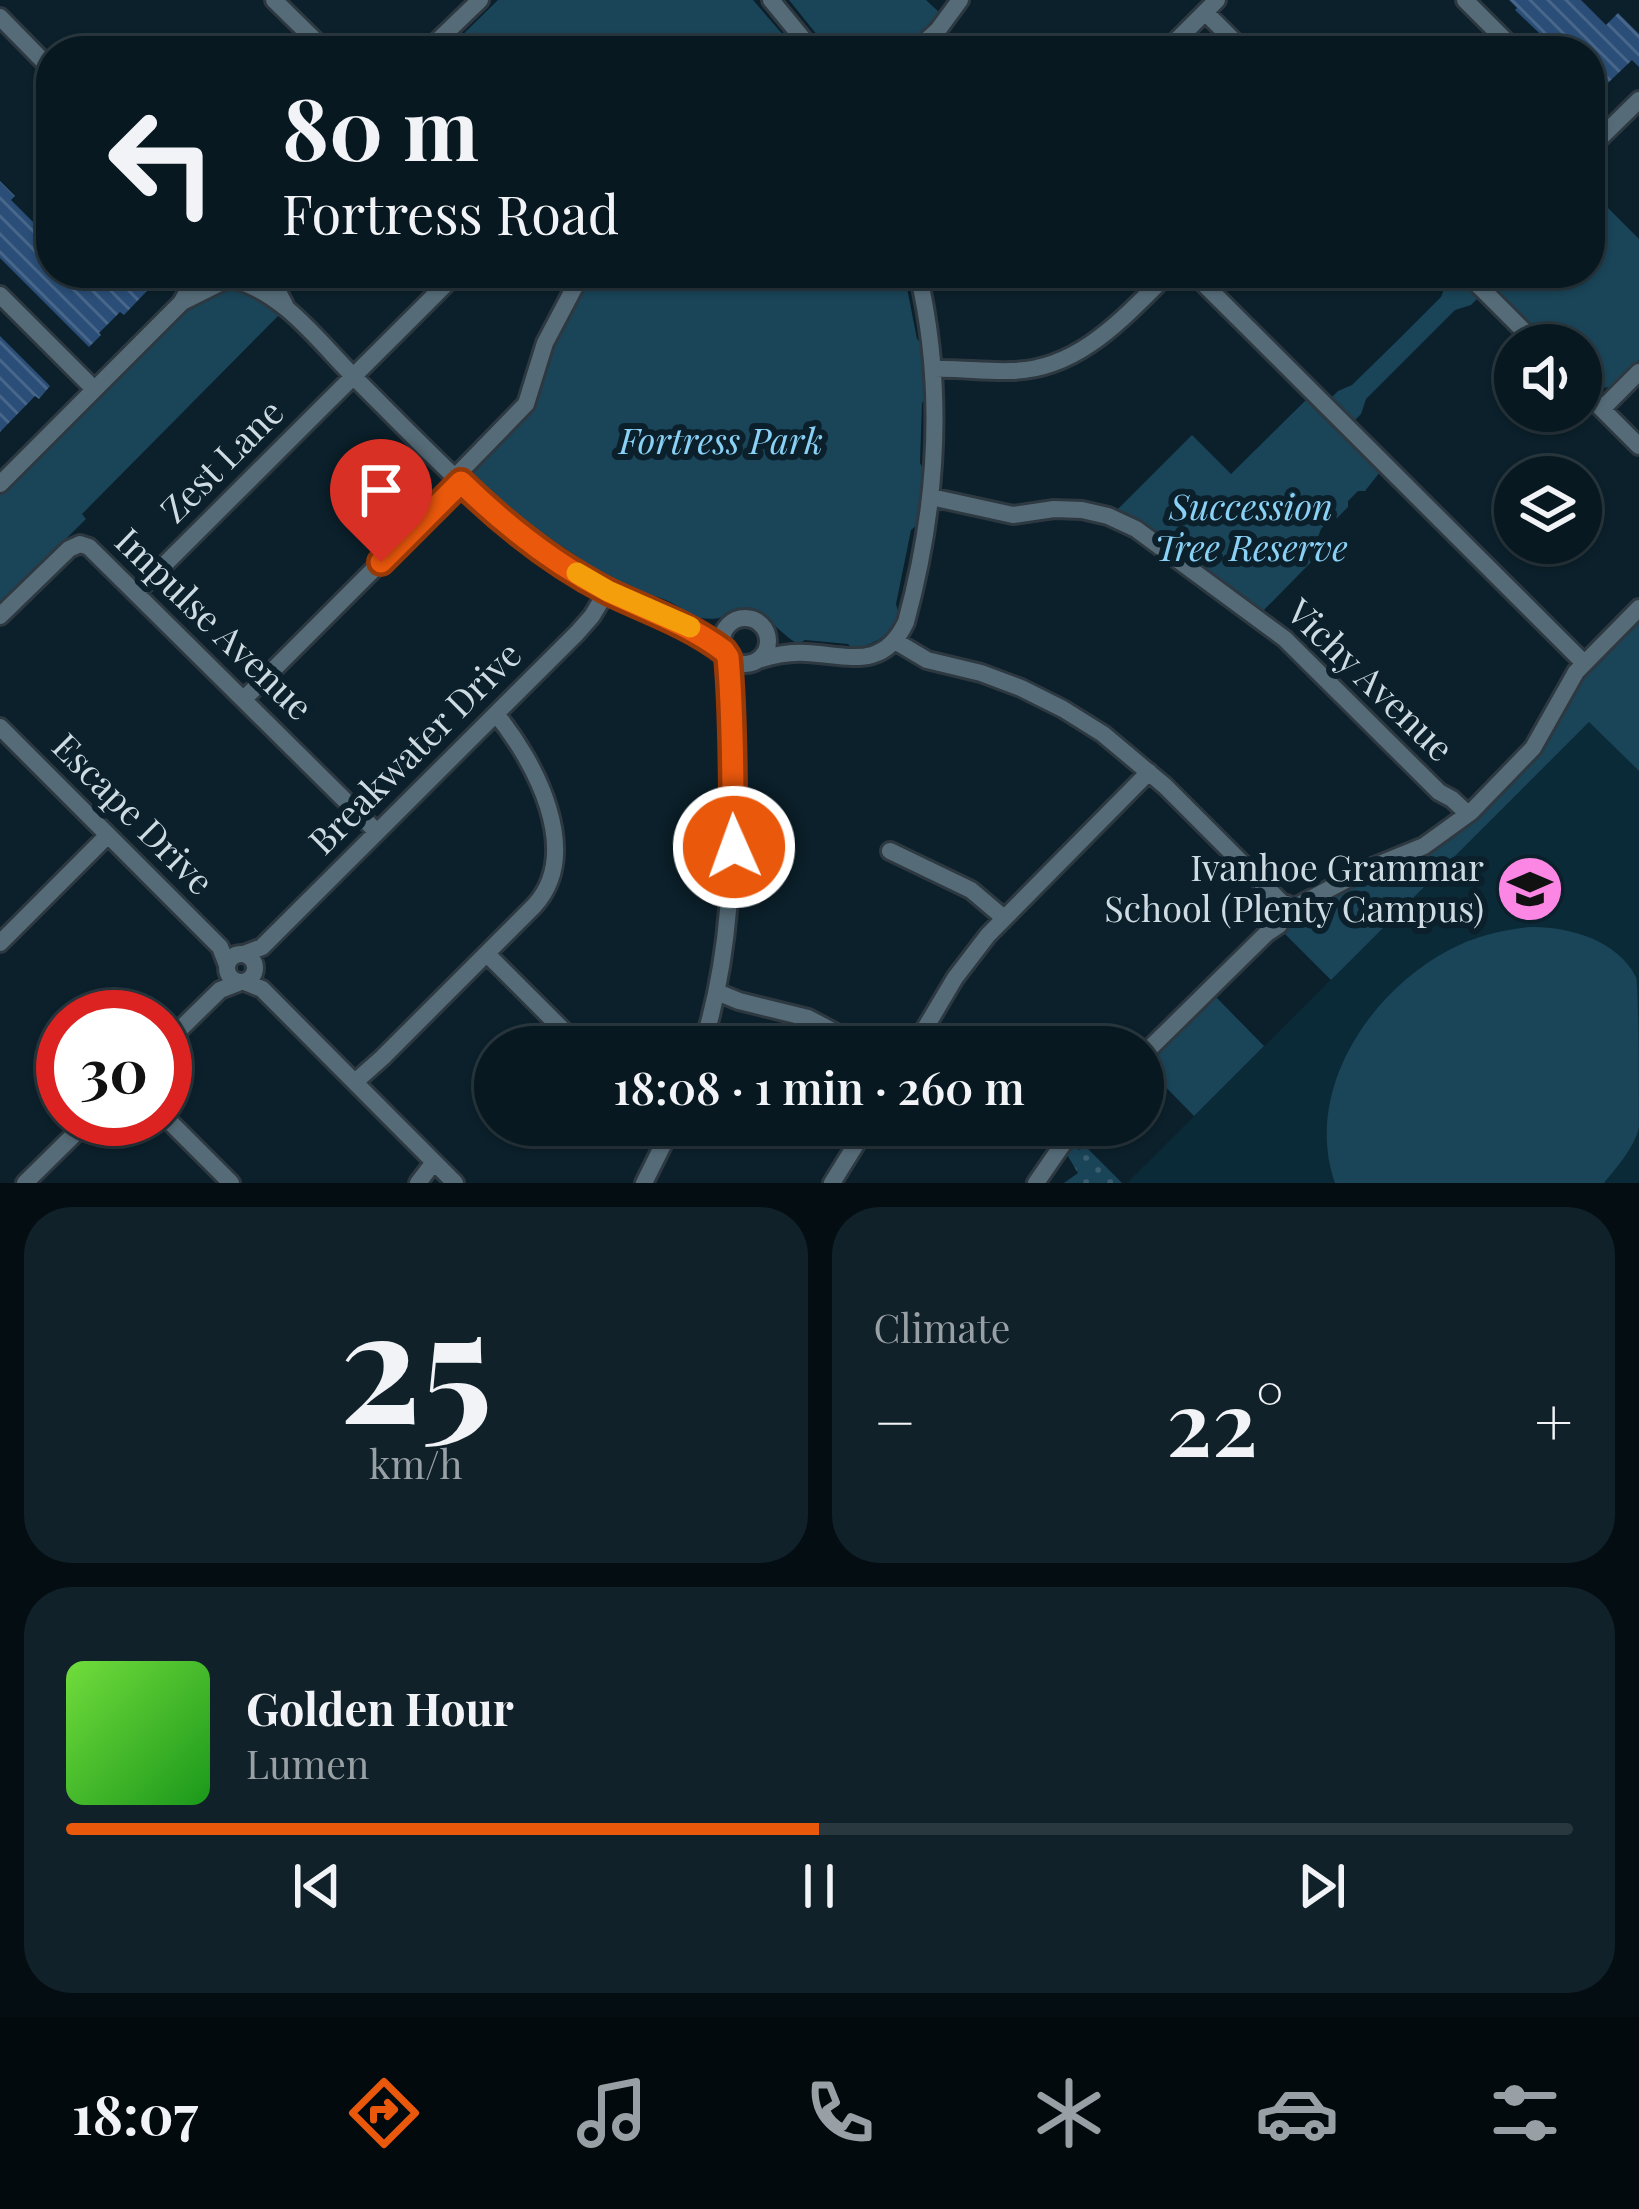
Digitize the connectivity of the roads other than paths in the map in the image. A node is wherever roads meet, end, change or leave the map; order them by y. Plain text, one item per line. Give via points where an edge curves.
1 (274, 0) edge
2 (480, 0) edge
3 (771, 0) edge
4 (960, 0) edge
5 (1465, 0) edge
6 (1211, 6) edge
7 (0, 17) edge
8 (311, 36) edge
9 (443, 36) edge
10 (801, 36) edge
11 (931, 36) edge
12 (1181, 36) edge
13 (1233, 36) edge
14 (1501, 36) edge
15 (36, 54) edge
16 (1639, 100) edge
17 (1605, 127) edge
18 (190, 288) edge
19 (209, 288) edge
20 (256, 288) edge
21 (277, 288) edge
22 (442, 288) edge
23 (574, 288) edge
24 (920, 288) edge
25 (1153, 288) edge
26 (1208, 288) edge
27 (1481, 288) edge
28 (0, 295) edge
29 (181, 303) junction
30 (289, 310) junction
31 (1517, 324) edge
32 (934, 369) junction
33 (1639, 372) edge
34 (353, 376) junction
35 (94, 389) junction
36 (1602, 409) joint
37 (1639, 446) edge
38 (458, 480) junction
39 (0, 484) edge
40 (931, 497) junction
41 (608, 591) junction
42 (137, 592) junction
43 (1639, 608) edge
44 (0, 616) edge
45 (733, 621) junction
46 (683, 623) junction
47 (766, 631) junction
48 (895, 641) junction
49 (803, 652) junction
50 (726, 654) junction
51 (755, 661) junction
52 (1584, 663) junction
53 (244, 699) junction
54 (734, 702) junction
55 (496, 714) junction
56 (0, 728) edge
57 (1149, 772) junction
58 (1464, 818) junction
59 (377, 832) junction
60 (108, 835) junction
61 (890, 851) dead end
62 (1285, 904) junction
63 (1004, 918) junction
64 (0, 943) edge
65 (487, 954) junction
66 (244, 971) junction
67 (716, 996) junction
68 (192, 1017) edge
69 (559, 1026) edge
70 (708, 1026) edge
71 (823, 1026) edge
72 (927, 1026) edge
73 (1164, 1034) edge
74 (361, 1080) junction
75 (192, 1145) edge
76 (62, 1146) edge
77 (662, 1146) edge
78 (855, 1146) edge
79 (1062, 1146) edge
80 (436, 1164) junction
81 (420, 1181) edge
82 (26, 1183) edge
83 (231, 1183) edge
84 (455, 1183) edge
85 (644, 1183) edge
86 (832, 1183) edge
87 (1036, 1183) edge

1 - 8 street
2 - 9 street
3 - 10 street
4 - 11 street
5 - 14 street
6 - 12 street
6 - 13 street
7 - 15 street
16 - 17 street
18 - 29 street
19 - 29 street
20 - 30 street
21 - 30 street
22 - 34 street, Zest Lane
23 - 38 street via 526,404
24 - 32 street
25 - 32 street via 1101,338 1041,368
26 - 52 street
27 - 31 street
28 - 35 street
29 - 35 street
30 - 34 street
32 - 40 street
33 - 36 street
34 - 38 street
34 - 42 street, Zest Lane
35 - 39 street
36 - 37 street
38 - 41 street via 536,547
38 - 53 street
40 - 48 street via 909,610
40 - 58 street, Vichy Avenue via 1013,514 1082,509 1136,529 1285,638
41 - 46 street
41 - 55 street, Breakwater Drive
42 - 44 street, Impulse Avenue via 80,544
42 - 53 street, Impulse Avenue
43 - 52 street
45 - 46 street
45 - 47 street via 752,619
45 - 50 street via 722,638
46 - 50 street
47 - 49 street
47 - 51 street via 768,644
48 - 49 street via 870,657
48 - 57 street via 927,660 1043,698
49 - 51 street
50 - 51 street
50 - 54 street
51 - 54 street
52 - 58 street via 1533,748
53 - 59 street, Impulse Avenue
54 - 67 street via 733,872
55 - 59 street, Breakwater Drive
55 - 65 street via 536,775 555,862 542,898
56 - 60 street, Escape Drive
57 - 62 street
57 - 63 street
58 - 62 street via 1300,906
59 - 66 street, Breakwater Drive
60 - 64 street
60 - 66 street, Escape Drive
61 - 63 street via 971,890
62 - 73 street via 1267,933
63 - 72 street
65 - 69 street
65 - 74 street
66 - 68 street, Breakwater Drive
66 - 74 street, Escape Drive
67 - 70 street
67 - 71 street
74 - 80 street, Escape Drive
75 - 83 street
76 - 82 street
77 - 85 street
78 - 86 street
79 - 87 street
80 - 81 street
80 - 84 street, Escape Drive

